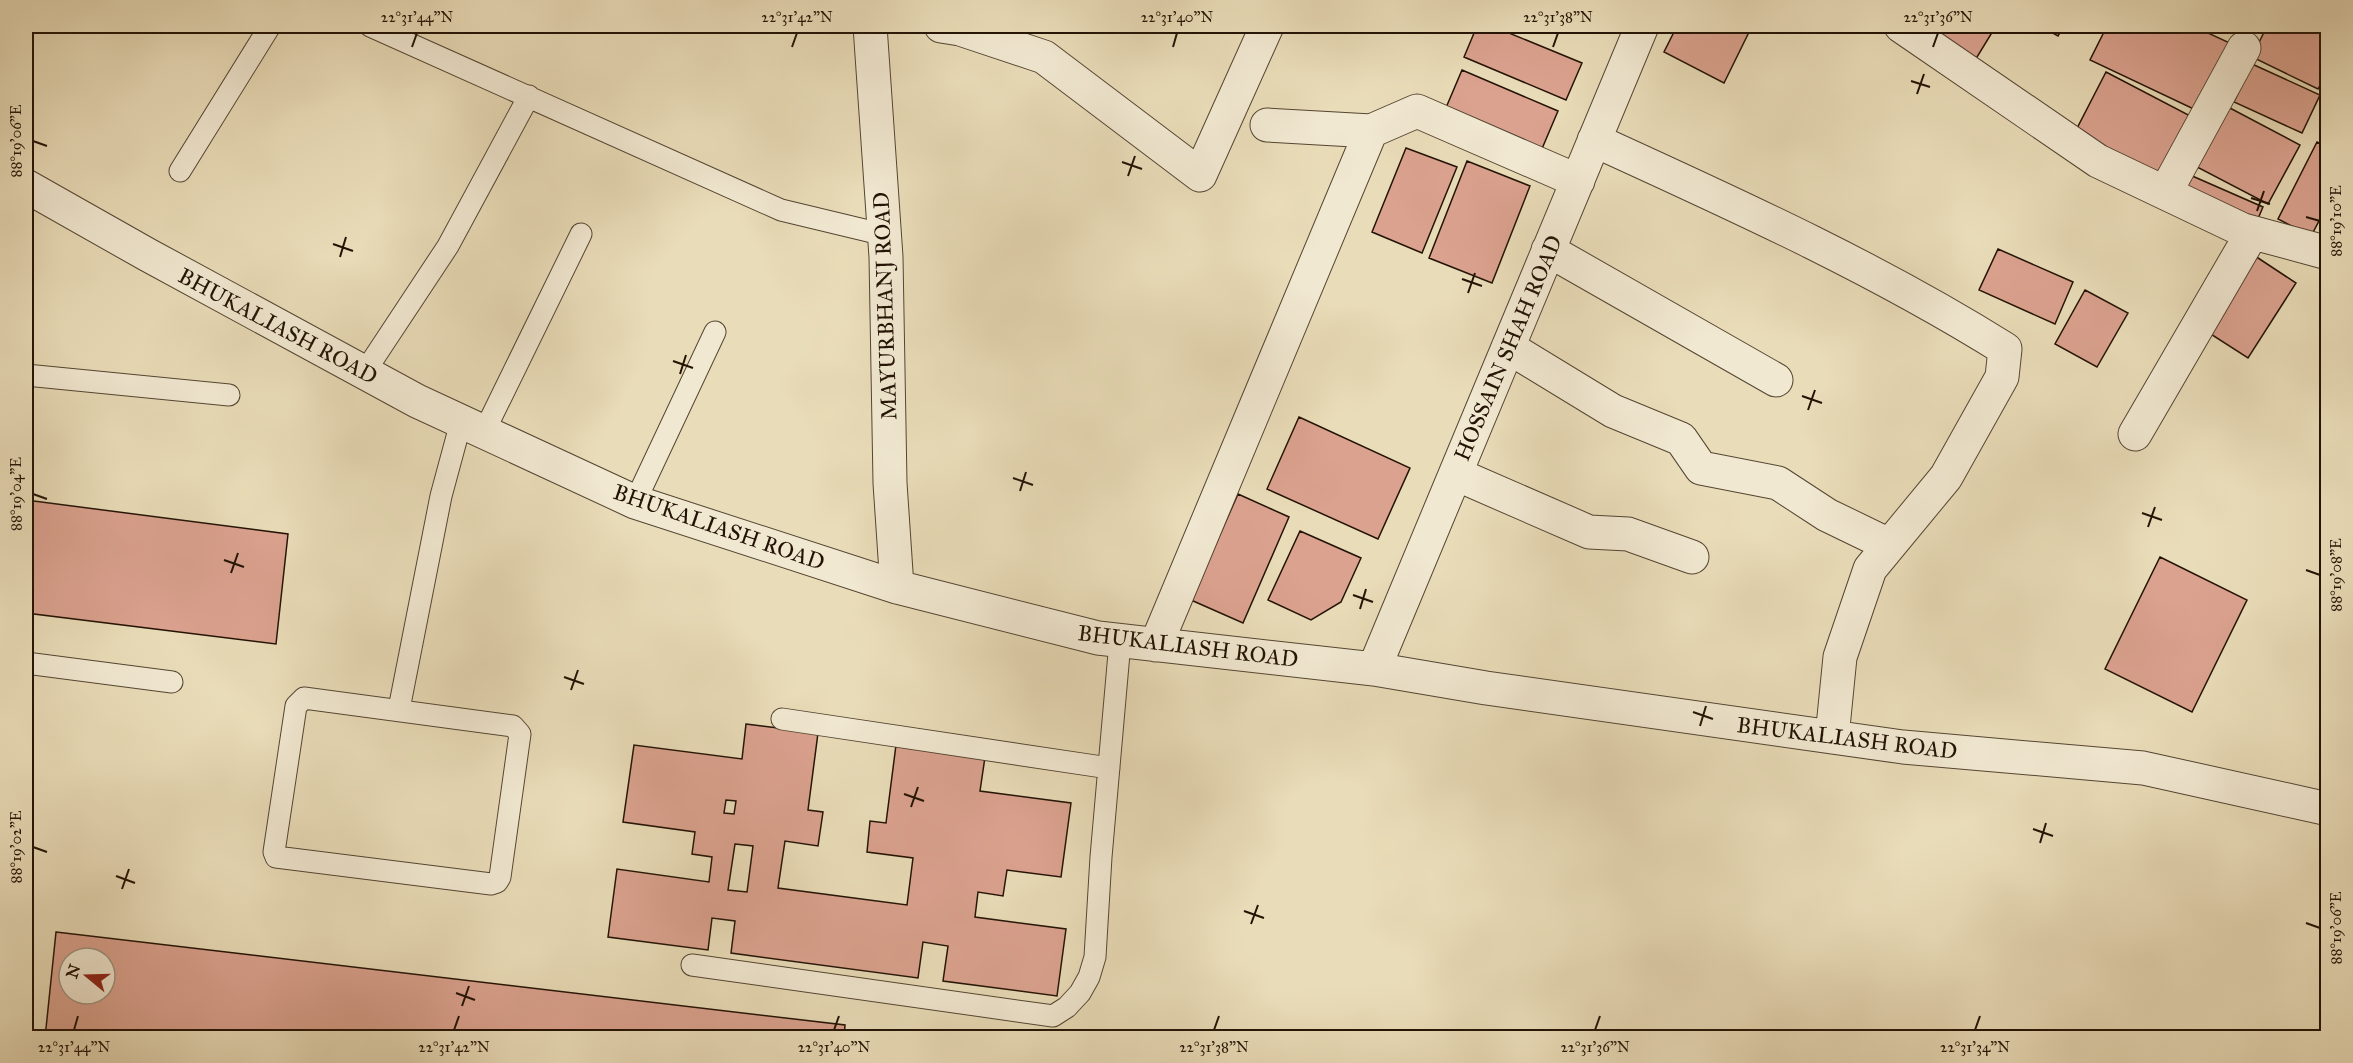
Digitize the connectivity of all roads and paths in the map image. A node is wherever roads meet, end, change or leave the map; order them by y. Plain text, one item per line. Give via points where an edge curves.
1 (270, 26) edge
2 (370, 26) edge
3 (870, 26) edge
4 (941, 26) edge
5 (1267, 26) edge
6 (1642, 26) edge
7 (1901, 26) edge
8 (2244, 48) dead end
9 (529, 96) junction
10 (1267, 125) dead end
11 (1371, 131) junction
12 (1594, 140) junction
13 (180, 171) dead end
14 (1578, 181) junction
15 (26, 186) edge
16 (2165, 193) junction
17 (2252, 233) junction
18 (581, 234) dead end
19 (885, 235) junction
20 (1548, 250) junction
21 (2328, 253) edge
22 (715, 332) dead end
23 (1508, 347) junction
24 (364, 373) junction
25 (26, 375) edge
26 (1776, 380) dead end
27 (229, 395) dead end
28 (472, 427) junction
29 (2135, 434) dead end
30 (1455, 474) junction
31 (634, 502) junction
32 (1889, 545) junction
33 (1692, 557) dead end
34 (897, 586) junction
35 (1120, 642) junction
36 (1155, 645) junction
37 (26, 663) edge
38 (1374, 669) junction
39 (172, 682) dead end
40 (399, 709) junction
41 (782, 719) dead end
42 (1832, 737) junction
43 (1109, 768) junction
44 (2328, 809) edge
45 (692, 965) dead end

1 - 13 lane
2 - 9 lane
3 - 19 street, MAYURBHANJ ROAD
4 - 5 street via 1044,57 1200,175
6 - 12 street, HOSSAIN SHAH ROAD
7 - 16 street via 2098,161
8 - 16 street
9 - 19 lane via 781,210
9 - 24 lane via 448,246
10 - 11 street
11 - 14 street via 1417,111
11 - 36 street
12 - 14 street, HOSSAIN SHAH ROAD
12 - 32 street via 1796,233 1951,315 2005,349 2002,377 1946,477
14 - 20 street, HOSSAIN SHAH ROAD
15 - 24 street, BHUKALIASH ROAD
16 - 17 street
17 - 21 street
17 - 29 street
18 - 28 lane
19 - 34 street, MAYURBHANJ ROAD via 890,483
20 - 23 street, HOSSAIN SHAH ROAD
20 - 26 street
22 - 31 lane
23 - 30 street, HOSSAIN SHAH ROAD
23 - 32 street via 1613,411 1681,439 1701,468 1778,483 1827,514
24 - 28 street, BHUKALIASH ROAD
25 - 27 lane
28 - 31 street, BHUKALIASH ROAD
28 - 40 lane via 441,496
30 - 33 street via 1590,532 1628,534
30 - 38 street, HOSSAIN SHAH ROAD
31 - 34 street, BHUKALIASH ROAD
32 - 42 street via 1870,568 1840,657
34 - 35 street, BHUKALIASH ROAD
35 - 36 street, BHUKALIASH ROAD
35 - 43 lane
36 - 38 street, BHUKALIASH ROAD
37 - 39 lane
38 - 42 street, BHUKALIASH ROAD
40 - 40 lane via 299,700 276,856 497,882 518,729
41 - 43 lane
42 - 44 street, BHUKALIASH ROAD via 2143,768
43 - 45 lane via 1095,957 1080,993 1053,1016

